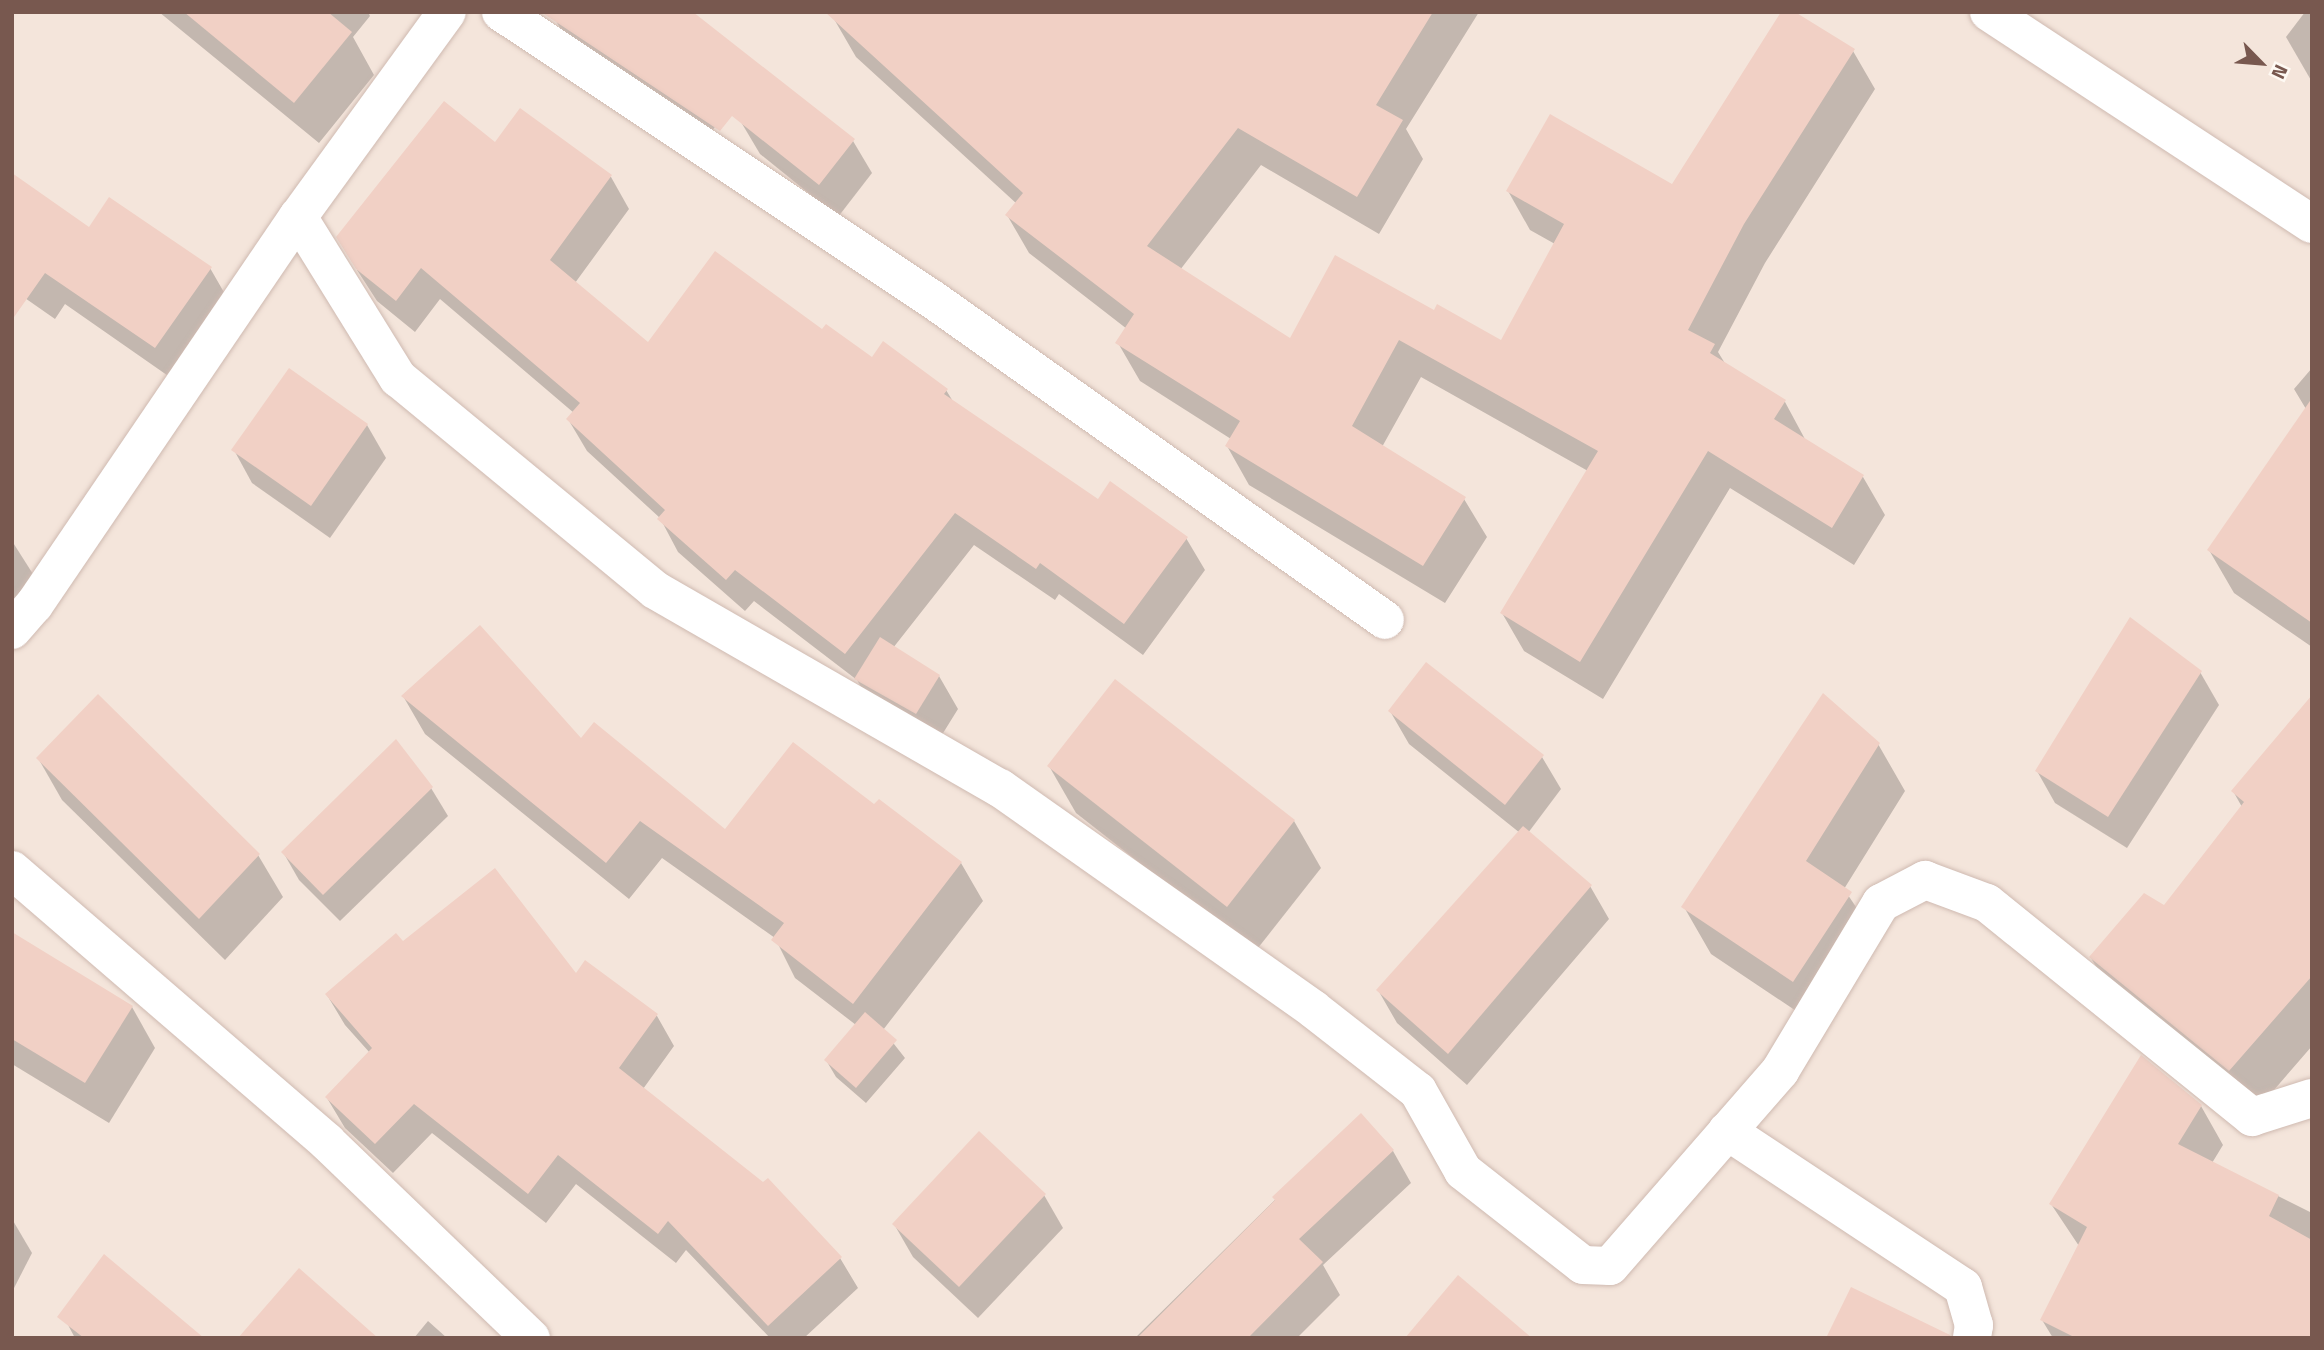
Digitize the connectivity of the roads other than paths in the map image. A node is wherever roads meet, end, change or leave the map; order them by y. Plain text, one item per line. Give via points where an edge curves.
1 (446, 12) edge
2 (501, 12) edge
3 (1989, 12) edge
4 (298, 216) junction
5 (2312, 224) edge
6 (1385, 620) dead end
7 (12, 629) edge
8 (12, 870) edge
9 (2312, 1098) edge
10 (1727, 1131) junction
11 (1982, 1333) edge
12 (531, 1338) edge

1 - 4 street
2 - 6 street via 932,299
3 - 5 street
4 - 7 street via 34,605
4 - 10 street via 398,378 655,590 1000,788 1345,1033 1418,1091 1463,1171 1583,1265 1610,1266
8 - 12 street via 327,1142
9 - 10 street via 2252,1117 1987,903 1925,880 1881,903 1780,1071
10 - 11 street via 1963,1287

